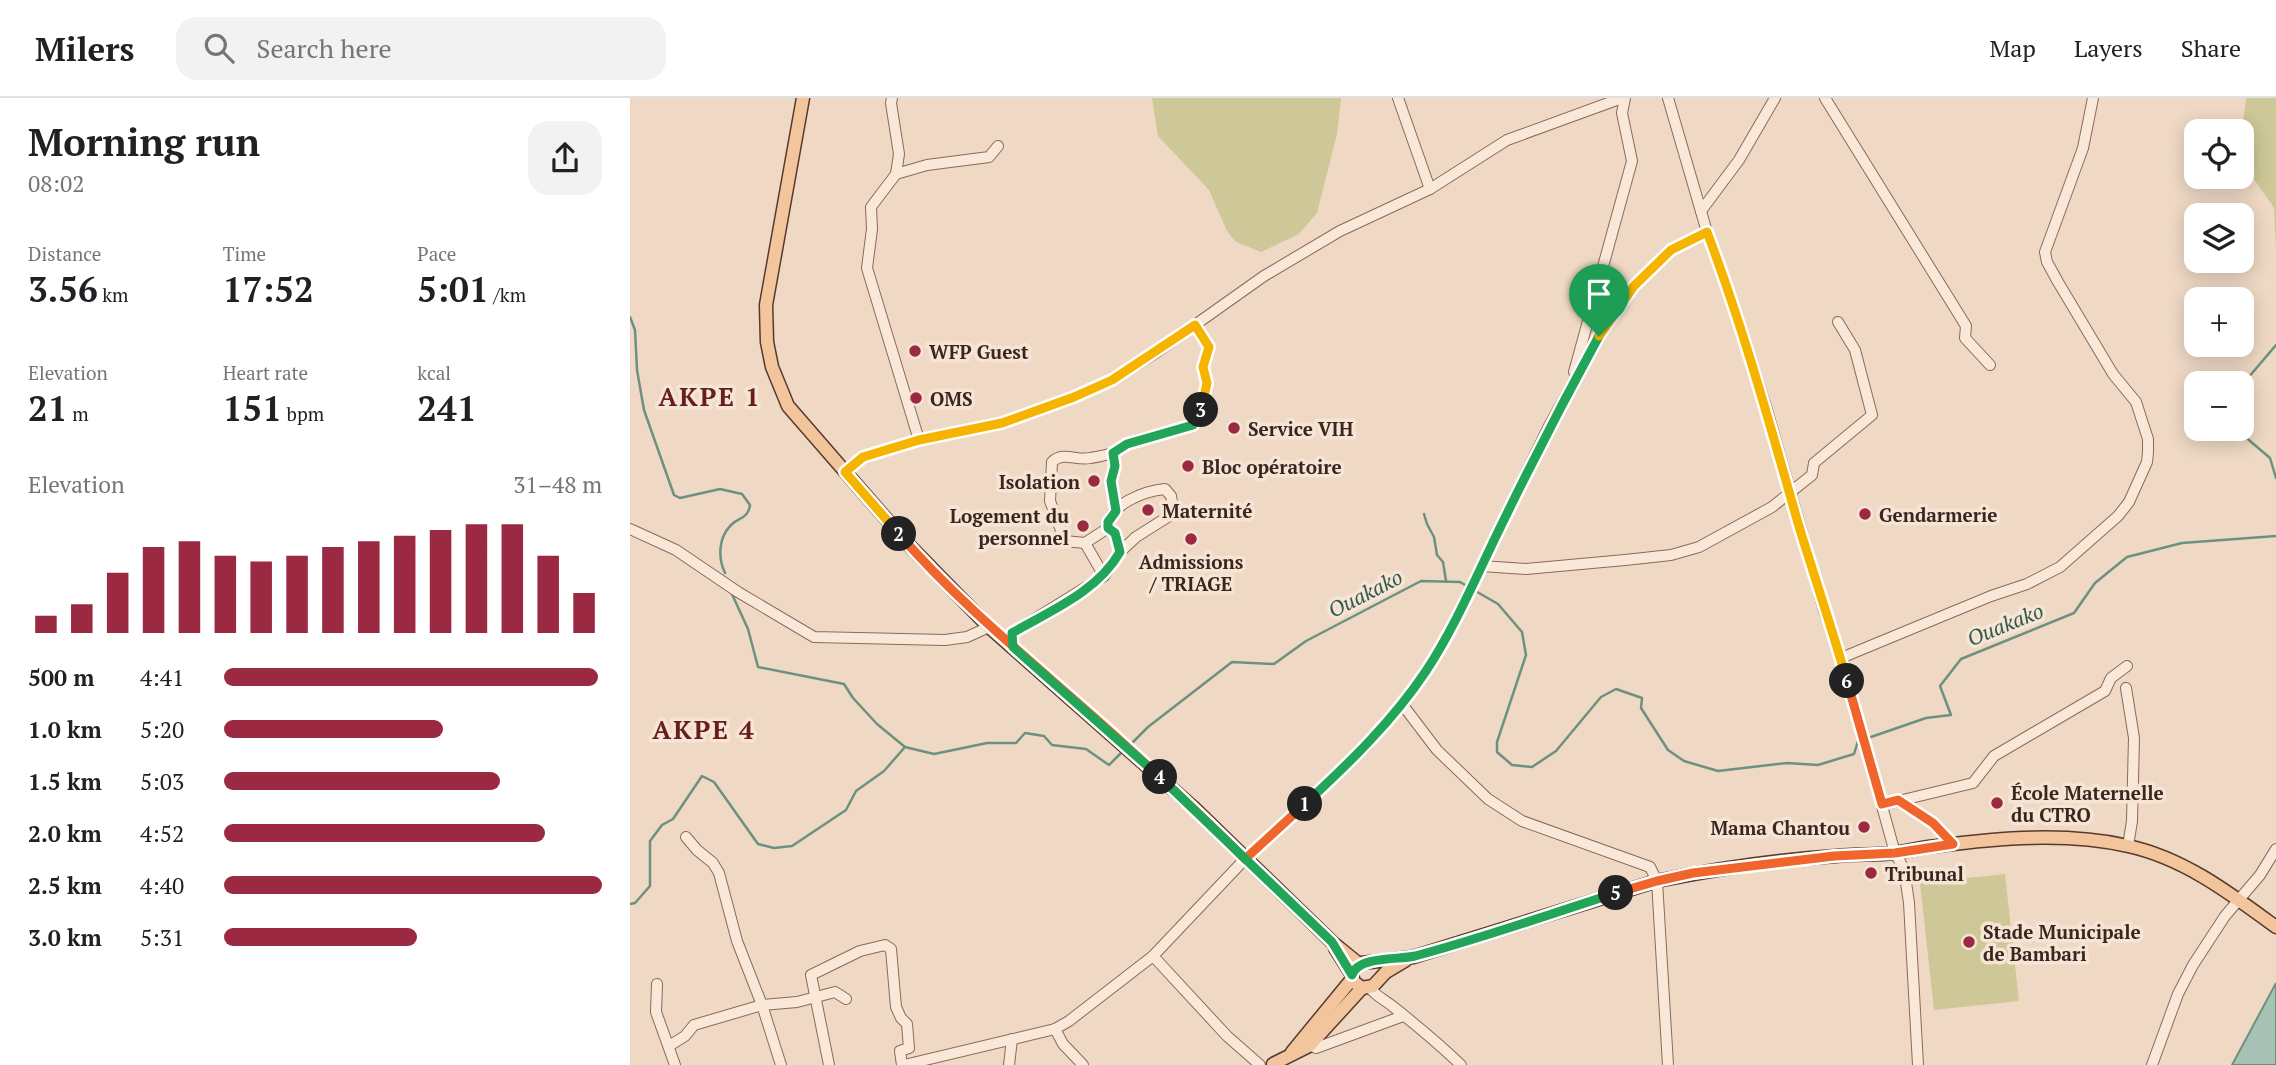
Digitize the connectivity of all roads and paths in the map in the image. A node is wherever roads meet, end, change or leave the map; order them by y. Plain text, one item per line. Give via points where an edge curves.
1 (803, 98) edge
2 (892, 98) edge
3 (1398, 98) edge
4 (1623, 98) edge
5 (1668, 98) edge
6 (1775, 98) edge
7 (1825, 98) edge
8 (2093, 98) edge
9 (998, 146) dead end
10 (896, 174) junction
11 (1430, 189) junction
12 (1701, 211) junction
13 (1707, 232) junction
14 (1838, 322) dead end
15 (1195, 325) junction
16 (1990, 365) dead end
17 (1569, 390) junction
18 (919, 440) junction
19 (1113, 453) junction
20 (845, 472) junction
21 (1790, 494) junction
22 (1116, 511) junction
23 (630, 528) edge
24 (1108, 528) junction
25 (1086, 543) junction
26 (1120, 552) junction
27 (1481, 566) junction
28 (1104, 576) junction
29 (989, 626) junction
30 (1013, 647) junction
31 (1841, 658) junction
32 (2127, 666) dead end
33 (2126, 688) dead end
34 (1402, 704) junction
35 (1898, 800) junction
36 (1882, 804) junction
37 (686, 837) dead end
38 (1953, 844) junction
39 (2128, 846) junction
40 (2276, 849) edge
41 (1895, 853) junction
42 (1245, 859) junction
43 (1657, 881) junction
44 (2238, 899) junction
45 (2276, 927) edge
46 (1153, 956) junction
47 (1413, 957) junction
48 (1364, 977) junction
49 (657, 984) dead end
50 (815, 997) junction
51 (846, 999) dead end
52 (762, 1005) junction
53 (1403, 1016) junction
54 (1055, 1029) junction
55 (1012, 1039) junction
56 (1306, 1042) junction
57 (669, 1046) junction
58 (675, 1065) edge
59 (781, 1065) edge
60 (829, 1065) edge
61 (903, 1065) edge
62 (1009, 1065) edge
63 (1083, 1065) edge
64 (1267, 1065) edge
65 (1461, 1065) edge
66 (1668, 1065) edge
67 (1918, 1065) edge
68 (2152, 1065) edge

1 - 20 main road via 766,305 767,342 788,406
2 - 10 street via 899,154
3 - 11 street
4 - 11 street via 1507,140
4 - 17 street via 1632,161
5 - 12 street
6 - 12 street via 1739,160
7 - 16 street via 1966,326 1965,338
8 - 31 street via 2083,148 2045,252 2113,374 2136,402 2148,452 2129,502 2060,567
9 - 10 street via 989,157
10 - 18 street via 871,207 867,268
11 - 15 street via 1307,250
12 - 13 street
13 - 17 street via 1671,250 1634,286
13 - 21 street via 1737,315
14 - 21 street via 1855,350 1872,415 1814,463 1812,475
15 - 18 street via 1112,380 1074,397 1002,423
15 - 19 street via 1209,347 1199,416 1193,425 1127,444
17 - 27 street
18 - 20 street via 863,457
19 - 22 street
19 - 25 street via 1088,459 1063,456 1052,462 1050,502 1055,520 1065,541
20 - 29 main road
21 - 27 street via 1699,547 1671,555 1526,569
21 - 31 street
22 - 24 street
22 - 26 street via 1135,496 1165,489 1174,507 1174,513
23 - 29 street via 676,550 814,637 945,640 967,637
24 - 25 street
24 - 26 street via 1115,533
25 - 28 street
26 - 28 street
27 - 34 street via 1449,632
28 - 30 street via 1012,633
29 - 30 main road
30 - 42 main road via 1194,807
31 - 36 street
32 - 35 street via 2110,678 2105,691 1994,756 1973,783
33 - 39 street via 2134,738
34 - 42 street via 1365,747
34 - 43 street via 1437,750 1488,799 1522,821 1650,867
35 - 36 street
35 - 38 street via 1933,823
36 - 41 street
37 - 52 street via 719,873 737,941
38 - 39 main road via 2027,838 2089,839
38 - 41 main road
39 - 44 main road via 2192,870
40 - 44 street
41 - 43 main road via 1834,856
41 - 67 street via 1905,869 1909,903
42 - 46 street
42 - 48 main road
43 - 47 main road
43 - 66 street
44 - 45 main road
44 - 68 street via 2193,965
46 - 54 street
46 - 64 street via 1227,1036
47 - 48 main road
47 - 48 main road
48 - 53 street via 1378,998
48 - 56 main road
49 - 57 street via 656,1012
50 - 51 street via 835,992
50 - 52 street
50 - 60 street
50 - 61 street via 811,975 860,951 888,945 896,1007 909,1035 909,1048 900,1051
52 - 57 street via 694,1026
52 - 59 street
53 - 56 street via 1316,1048
53 - 65 street
54 - 55 street
54 - 63 street
55 - 61 street
55 - 62 street
56 - 64 main road
57 - 58 street

